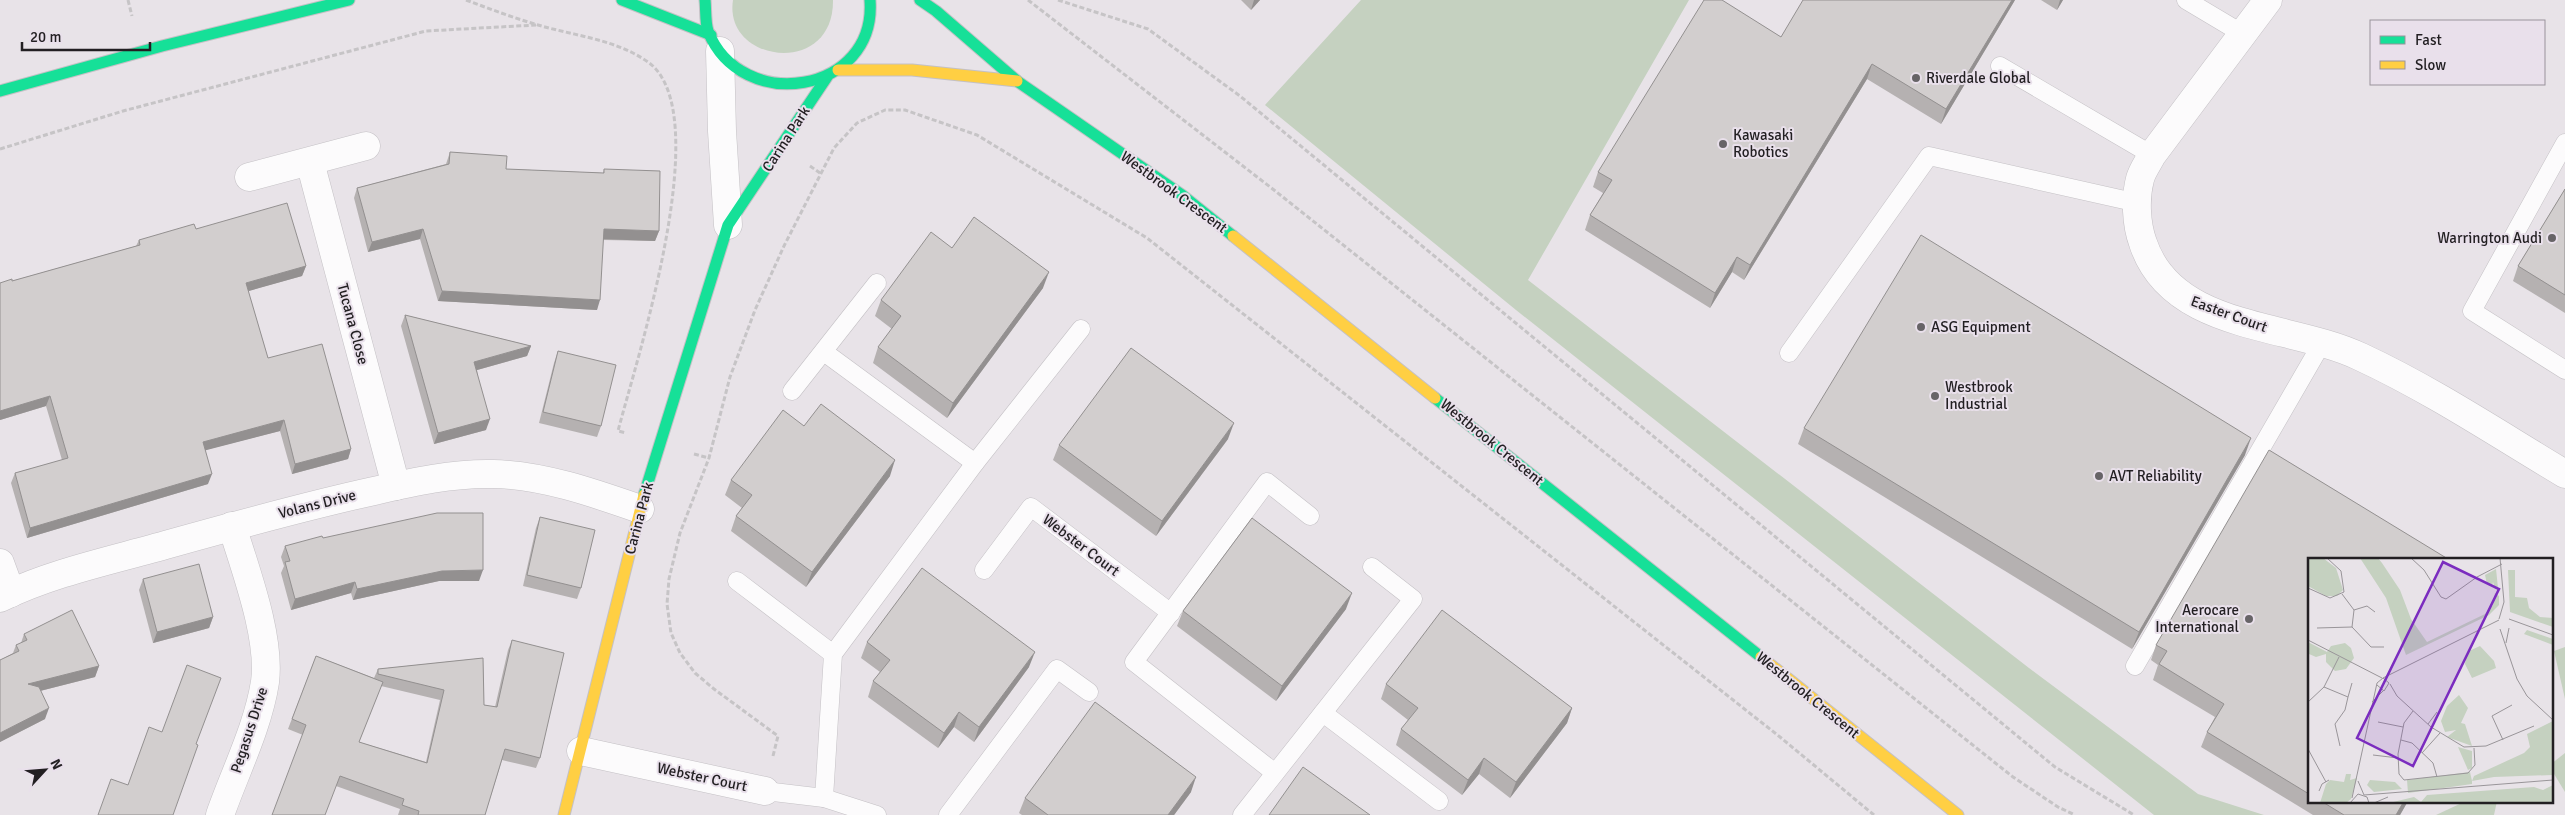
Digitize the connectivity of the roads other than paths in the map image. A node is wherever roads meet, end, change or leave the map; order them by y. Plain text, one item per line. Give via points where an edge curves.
1 (349, 0) edge
2 (622, 0) edge
3 (705, 0) edge
4 (870, 0) edge
5 (920, 0) edge
6 (2186, 0) edge
7 (2268, 0) edge
8 (2243, 34) junction
9 (715, 43) junction
10 (2000, 66) dead end
11 (838, 70) junction
12 (827, 77) junction
13 (1018, 81) junction
14 (0, 91) edge
15 (2565, 143) edge
16 (366, 146) dead end
17 (2152, 155) junction
18 (310, 162) junction
19 (249, 177) dead end
20 (2138, 203) junction
21 (728, 226) junction
22 (877, 283) dead end
23 (1081, 329) dead end
24 (2322, 343) junction
25 (824, 352) junction
26 (1789, 353) dead end
27 (2565, 370) edge
28 (792, 391) dead end
29 (975, 463) junction
30 (2565, 474) edge
31 (396, 486) junction
32 (640, 509) junction
33 (1310, 516) dead end
34 (232, 526) junction
35 (0, 563) edge
36 (1372, 567) dead end
37 (984, 570) dead end
38 (737, 581) dead end
39 (5, 595) edge
40 (1171, 613) junction
41 (833, 654) junction
42 (2135, 666) dead end
43 (1089, 692) dead end
44 (1323, 712) junction
45 (581, 751) junction
46 (1275, 773) junction
47 (765, 791) joint
48 (824, 798) junction
49 (1439, 801) dead end
50 (220, 815) edge
51 (564, 815) edge
52 (877, 815) edge
53 (948, 815) edge
54 (1242, 815) edge
55 (1958, 815) edge

1 - 14 street via 162,46
2 - 9 street
3 - 9 street via 704,8
4 - 11 street via 867,30 855,52
5 - 13 street, Westbrook Crescent
6 - 8 lane
7 - 8 street, Easter Court
8 - 17 street, Easter Court
9 - 12 street via 736,68 757,80 780,86 804,85
9 - 21 street, Carina Park
10 - 17 lane
11 - 12 street
11 - 13 street, Westbrook Crescent via 912,70
12 - 21 street, Carina Park
13 - 55 street, Westbrook Crescent via 1182,195
15 - 27 lane via 2472,311
16 - 18 street
17 - 20 street, Easter Court via 2140,179
18 - 19 street
18 - 31 street, Tucana Close
20 - 24 street, Easter Court via 2139,231 2147,257 2162,280 2182,297 2248,323
20 - 26 lane via 1929,156
21 - 32 street, Carina Park
22 - 25 lane
23 - 29 lane
24 - 30 street, Easter Court via 2359,356 2411,382
24 - 42 lane
25 - 28 lane
25 - 29 lane
29 - 41 lane
31 - 32 street, Volans Drive via 453,475 494,474 582,490
31 - 34 street, Volans Drive
32 - 45 street, Carina Park
33 - 40 lane via 1268,482
34 - 39 street, Volans Drive via 54,577
34 - 50 street, Pegasus Drive via 263,641 265,680 256,716
35 - 39 street
36 - 44 lane via 1412,599
37 - 40 lane, Webster Court via 1031,507
38 - 41 lane
40 - 46 lane via 1134,662
41 - 48 lane
43 - 53 lane via 1057,669
44 - 46 lane
44 - 49 lane
45 - 47 street, Webster Court
45 - 51 street, Carina Park
46 - 54 lane
47 - 48 lane, Webster Court
48 - 52 lane, Webster Court

